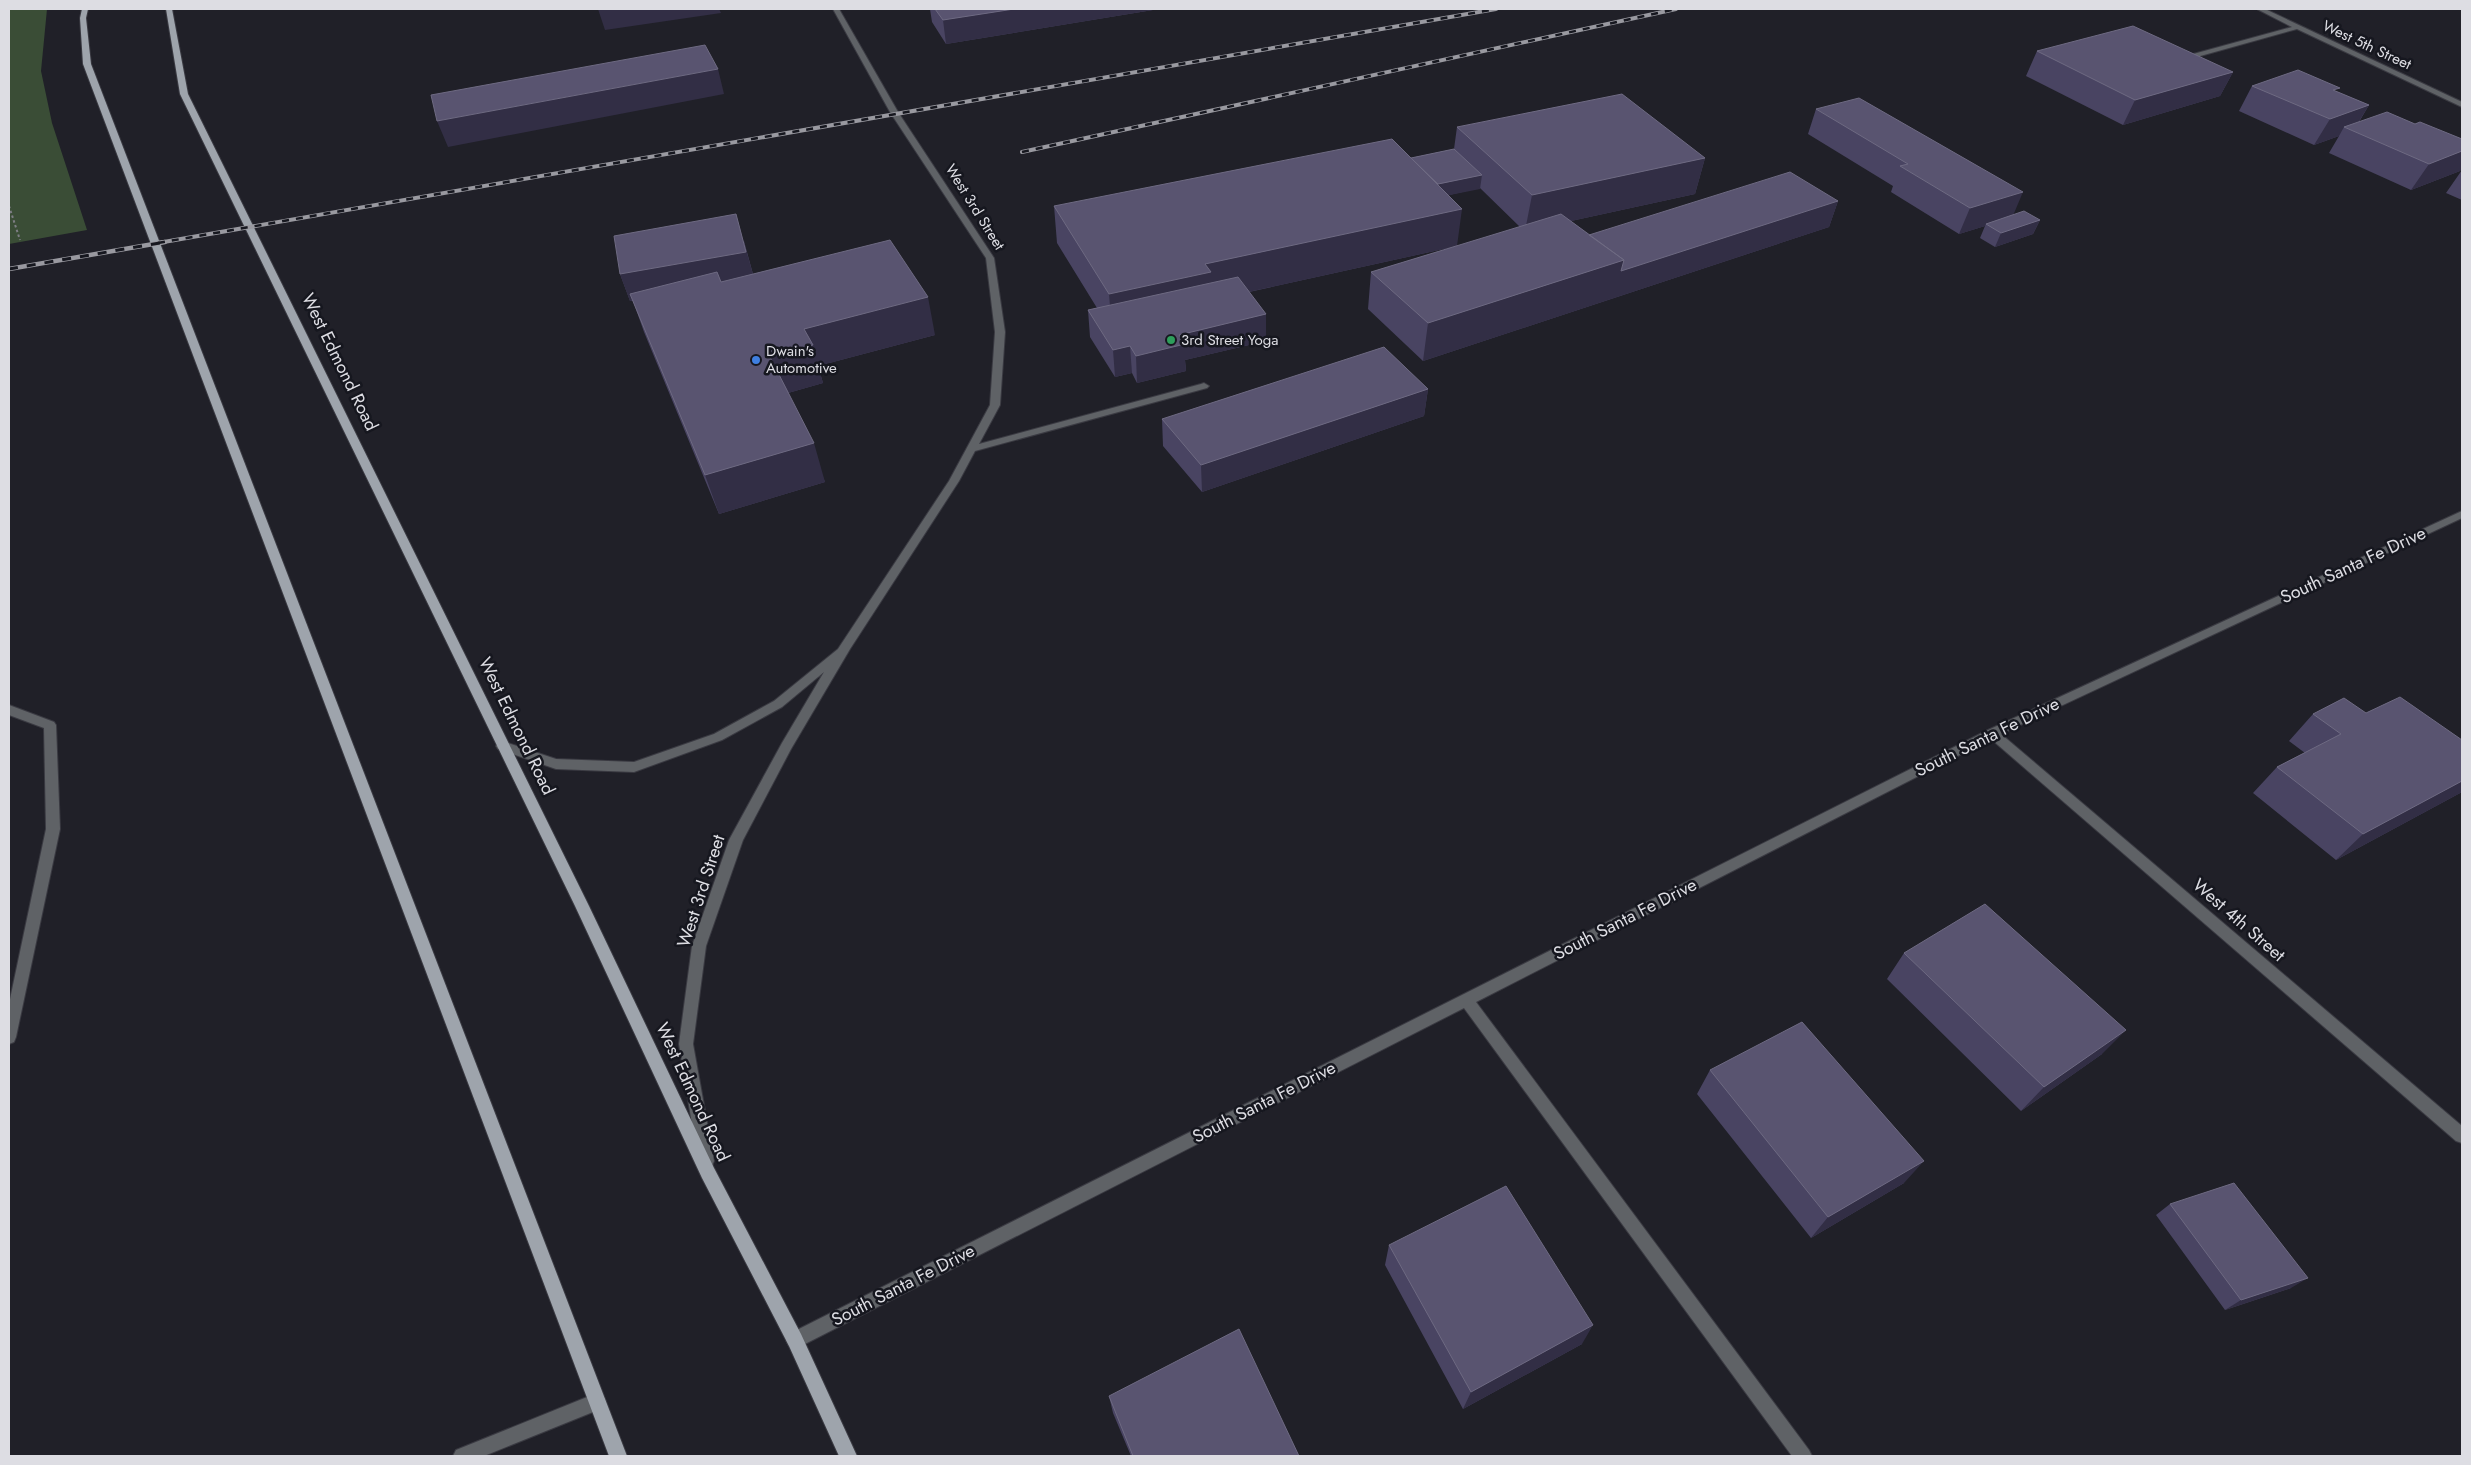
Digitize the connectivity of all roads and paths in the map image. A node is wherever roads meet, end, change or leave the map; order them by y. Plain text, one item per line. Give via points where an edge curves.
1 (85, 9) edge
2 (169, 9) edge
3 (836, 9) edge
4 (2260, 9) edge
5 (2298, 27) junction
6 (2189, 58) edge
7 (2462, 105) edge
8 (9, 206) edge
9 (20, 240) dead end
10 (1204, 386) dead end
11 (971, 449) junction
12 (2462, 514) edge
13 (846, 646) junction
14 (9, 710) edge
15 (1992, 733) junction
16 (502, 746) junction
17 (1466, 1000) junction
18 (9, 1036) edge
19 (2462, 1136) edge
20 (708, 1173) junction
21 (795, 1340) junction
22 (597, 1402) junction
23 (462, 1456) edge
24 (618, 1456) edge
25 (848, 1456) edge
26 (1803, 1456) edge

1 - 22 main road via 87,64
2 - 16 main road, West Edmond Road via 184,94
3 - 11 street, West 3rd Street via 894,112 990,258 1000,332 995,405
4 - 5 street, West 5th Street
5 - 6 street
5 - 7 street, West 5th Street
8 - 9 path
10 - 11 street
11 - 13 street, West 3rd Street via 954,481
12 - 15 street, South Santa Fe Drive
13 - 16 street, West 3rd Street via 778,704 718,737 634,767 556,764
13 - 20 street, West 3rd Street via 786,746 736,840 699,946 686,1044
14 - 18 street via 50,725 53,829
15 - 17 street, South Santa Fe Drive
15 - 19 street, West 4th Street
16 - 20 main road, West Edmond Road via 582,906
17 - 21 street, South Santa Fe Drive
17 - 26 street
20 - 21 main road, West Edmond Road
21 - 25 main road, West Edmond Road
22 - 23 street
22 - 24 main road

